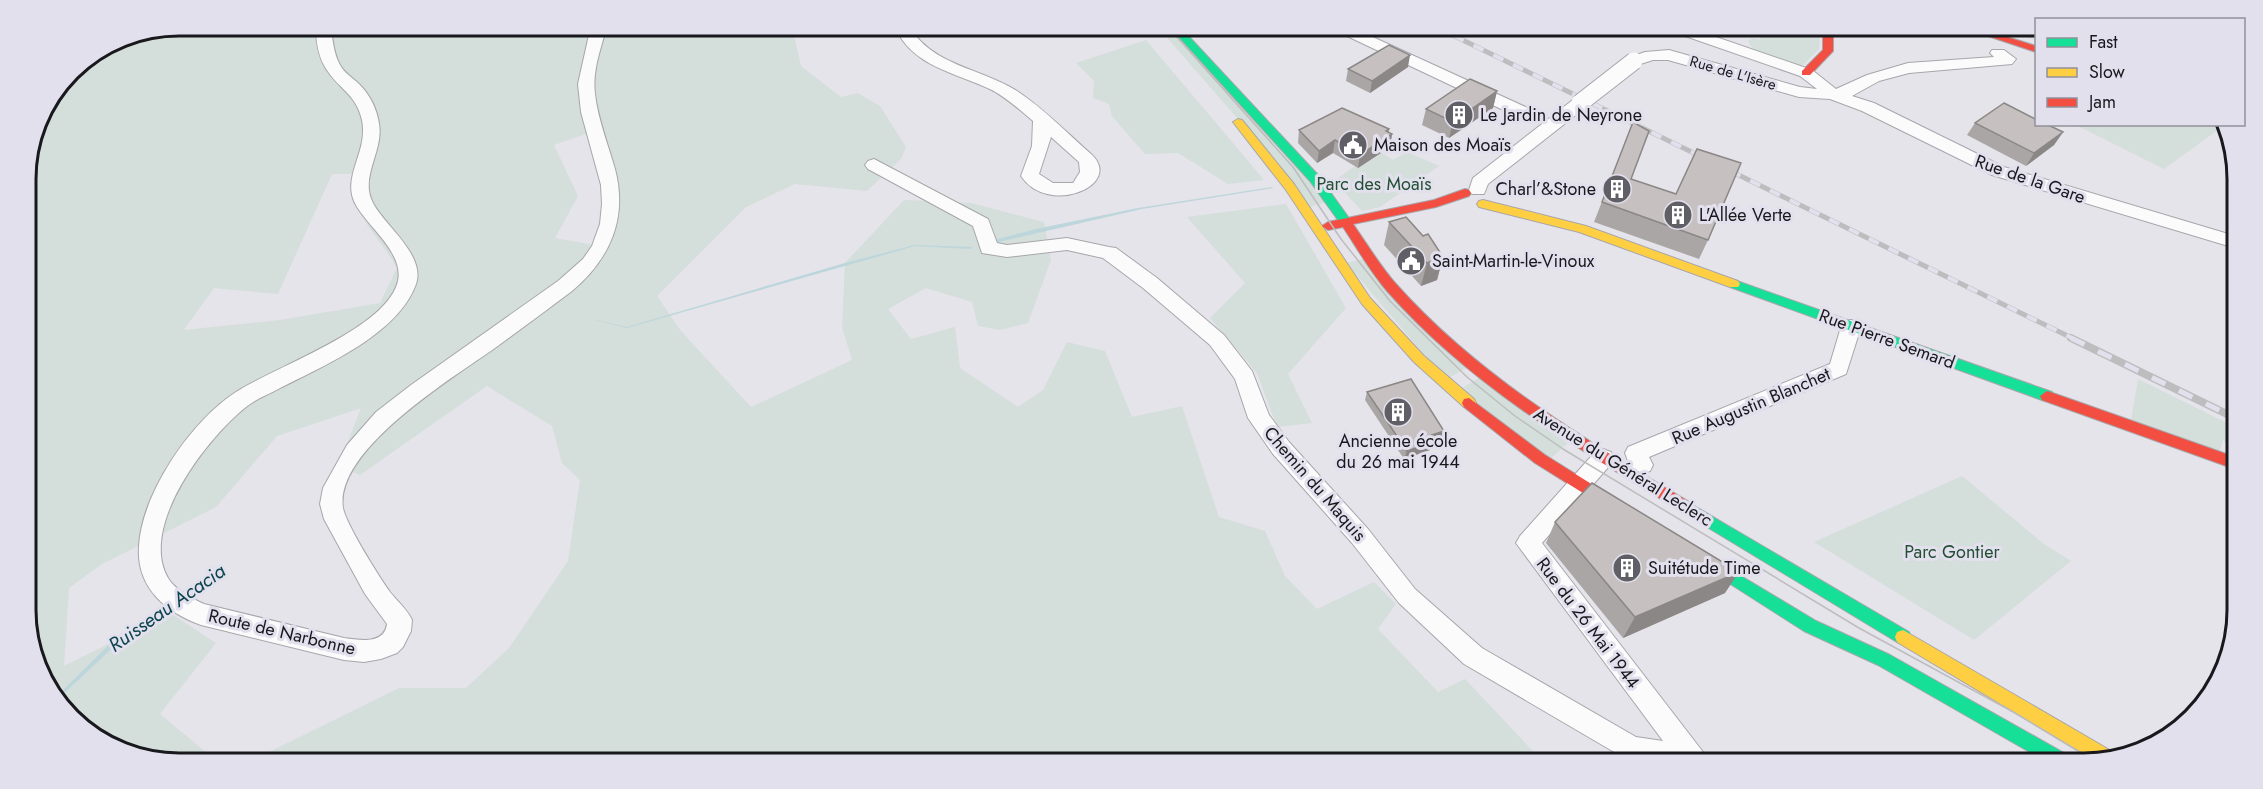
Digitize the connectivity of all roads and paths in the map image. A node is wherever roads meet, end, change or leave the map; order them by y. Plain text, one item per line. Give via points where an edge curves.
1 (324, 36) edge
2 (597, 36) edge
3 (906, 36) edge
4 (1183, 36) edge
5 (1359, 36) edge
6 (1698, 36) edge
7 (1828, 36) edge
8 (1995, 36) edge
9 (2035, 48) edge
10 (1998, 53) dead end
11 (1806, 74) junction
12 (1834, 95) junction
13 (1225, 107) dead end
14 (1524, 113) dead end
15 (1041, 120) dead end
16 (874, 165) dead end
17 (1477, 197) junction
18 (1344, 222) junction
19 (1317, 229) junction
20 (2227, 240) edge
21 (1851, 327) junction
22 (1603, 458) junction
23 (2227, 460) edge
24 (1640, 466) dead end
25 (1578, 484) junction
26 (1636, 519) edge
27 (1686, 549) edge
28 (2097, 752) edge
29 (1653, 753) edge
30 (1688, 753) edge
31 (2047, 753) edge

1 - 2 street, Route de Narbonne via 333,69 356,90 367,108 372,145 359,193 371,217 394,242 406,263 408,281 398,300 377,321 347,342 241,399 217,420 169,486 150,530 149,552 156,579 177,602 201,614 344,649 367,651 382,649 400,632 400,620 387,609 332,509 334,487 353,453 384,416 562,288 600,246 612,200 610,176 586,92
3 - 15 street via 925,56 1011,95
4 - 18 main road, Avenue du Général Leclerc via 1314,178
5 - 14 street
6 - 11 street
7 - 11 main road via 1828,51
8 - 9 main road
10 - 12 street via 2008,58 2006,61 1908,68
11 - 12 street
12 - 17 street, Rue de L'Isère, bridge via 1799,92 1669,55 1651,55 1634,61 1479,182
12 - 20 street, Rue de la Gare via 1868,107 1998,171
13 - 19 main road, Avenue du Général Leclerc via 1283,178
16 - 29 street, Chemin du Maquis via 981,224 989,248 1007,251 1067,244 1109,253 1150,283 1217,340 1245,376 1259,418 1281,448 1360,536 1407,596 1473,656 1630,747
17 - 18 main road
17 - 21 main road, Rue Pierre Semard via 1606,235 1640,251
18 - 19 main road
18 - 22 main road, Avenue du Général Leclerc via 1391,287 1443,340 1478,370
19 - 25 main road, Avenue du Général Leclerc via 1366,301 1419,358 1531,452
21 - 23 main road, Rue Pierre Semard
21 - 24 street, Rue Augustin Blanchet via 1839,369 1636,453
22 - 25 street, Rue du 26 Mai 1944
22 - 28 main road, Avenue du Général Leclerc
25 - 26 main road, Avenue du Général Leclerc
25 - 30 street, Rue du 26 Mai 1944 via 1528,543
27 - 31 main road, Avenue du Général Leclerc via 1810,626 1884,660

